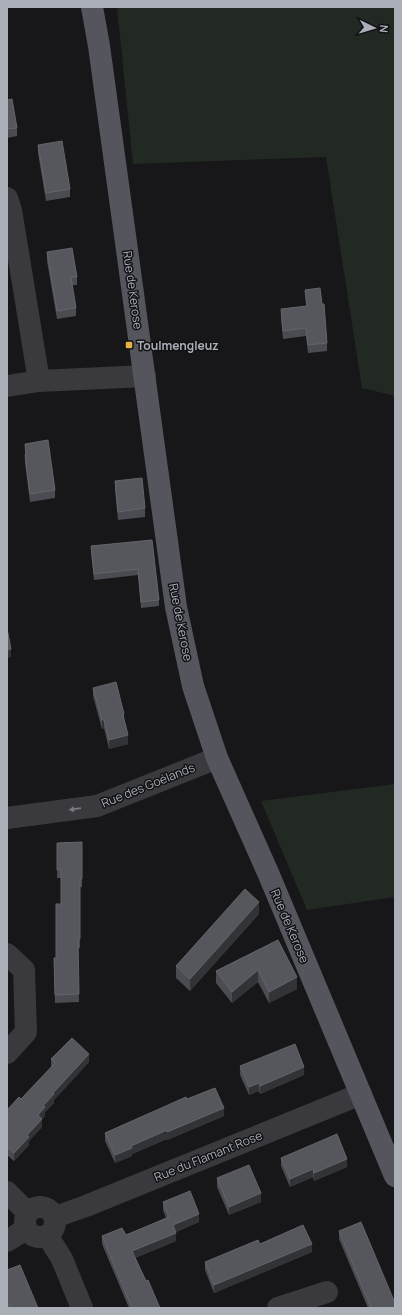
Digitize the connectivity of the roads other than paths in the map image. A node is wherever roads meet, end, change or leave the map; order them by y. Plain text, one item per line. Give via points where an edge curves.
1 (92, 7) edge
2 (103, 7) edge
3 (98, 33) junction
4 (7, 198) edge
5 (145, 376) junction
6 (38, 381) junction
7 (7, 386) edge
8 (217, 758) junction
9 (7, 818) edge
10 (7, 954) edge
11 (7, 1053) edge
12 (361, 1094) junction
13 (395, 1176) edge
14 (7, 1192) edge
15 (27, 1221) junction
16 (51, 1226) junction
17 (7, 1241) edge
18 (327, 1292) dead end
19 (82, 1308) edge
20 (278, 1308) edge

1 - 3 main road, Rue de Kerose
2 - 3 main road, Rue de Kerose
3 - 5 main road, Rue de Kerose
4 - 6 street
5 - 6 street
5 - 8 main road, Rue de Kerose via 176,607 193,686
6 - 7 street
8 -> 9 street, Rue des Goélands via 97,806
8 - 12 main road, Rue de Kerose
10 - 11 street via 24,970 26,1032
12 - 13 main road, Rue de Kerose
12 - 16 street, Rue du Flamant Rose via 86,1206
14 - 15 street
15 - 16 street via 35,1237 40,1237
15 - 17 street
16 - 19 street
18 - 20 street

